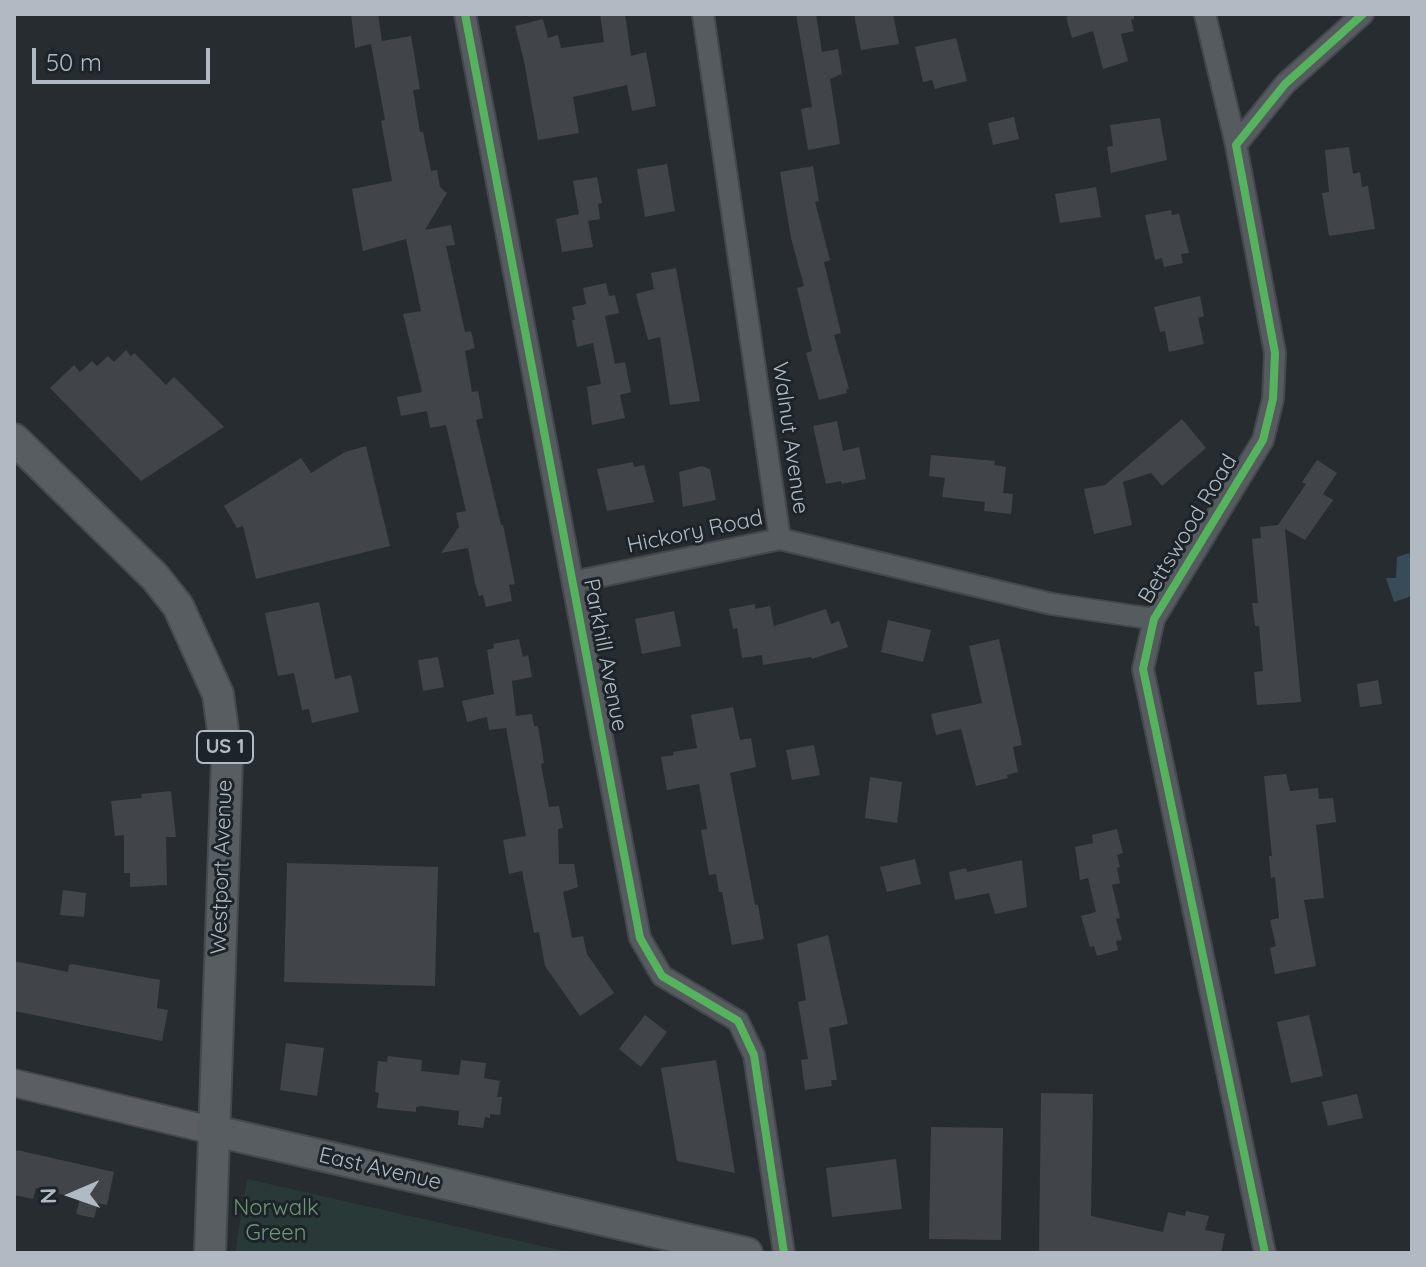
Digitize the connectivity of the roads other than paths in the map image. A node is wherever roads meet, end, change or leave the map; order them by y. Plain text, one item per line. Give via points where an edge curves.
1 (465, 14) edge
2 (703, 14) edge
3 (1205, 14) edge
4 (1363, 14) edge
5 (1236, 145) junction
6 (14, 439) edge
7 (780, 539) junction
8 (573, 582) junction
9 (1154, 619) junction
10 (14, 1083) edge
11 (215, 1131) junction
12 (210, 1253) edge
13 (747, 1253) edge
14 (784, 1253) edge
15 (1265, 1253) edge

1 - 8 street, Parkhill Avenue
2 - 7 street, Walnut Avenue
3 - 5 street, Bettswood Road
4 - 5 street via 1285,84
5 - 9 street, Bettswood Road via 1275,353 1273,399 1263,440
6 - 11 main road, Westport Avenue / US 1 via 163,586 178,606 218,694 227,761
7 - 8 street, Hickory Road
7 - 9 street, Walnut Avenue via 1052,604
8 - 14 street, Parkhill Avenue via 640,938 662,976 738,1021 749,1044
9 - 15 street, Bettswood Road via 1143,669
10 - 11 main road, East Avenue
11 - 12 main road, US 1
11 - 13 main road, East Avenue

